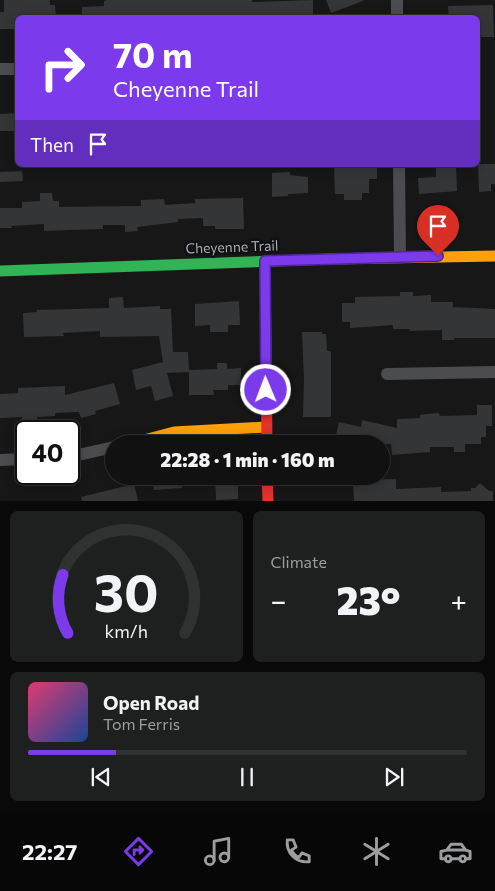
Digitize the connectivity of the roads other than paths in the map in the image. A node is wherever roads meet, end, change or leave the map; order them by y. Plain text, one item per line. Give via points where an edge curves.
1 (397, 0) edge
2 (397, 15) edge
3 (0, 69) edge
4 (15, 69) edge
5 (399, 167) edge
6 (495, 256) edge
7 (400, 257) junction
8 (265, 261) junction
9 (0, 271) edge
10 (495, 372) edge
11 (387, 374) dead end
12 (266, 427) junction
13 (163, 435) edge
14 (266, 435) edge
15 (105, 450) edge
16 (80, 455) edge
17 (15, 459) edge
18 (0, 460) edge
19 (267, 485) edge
20 (268, 501) edge

1 - 2 street
3 - 4 street
5 - 7 street
6 - 7 street, Cheyenne Trail
7 - 8 street, Cheyenne Trail
8 - 9 street, Cheyenne Trail
8 - 12 street
10 - 11 street
12 - 13 street via 194,430
12 - 14 street
15 - 16 street
17 - 18 street
19 - 20 street

